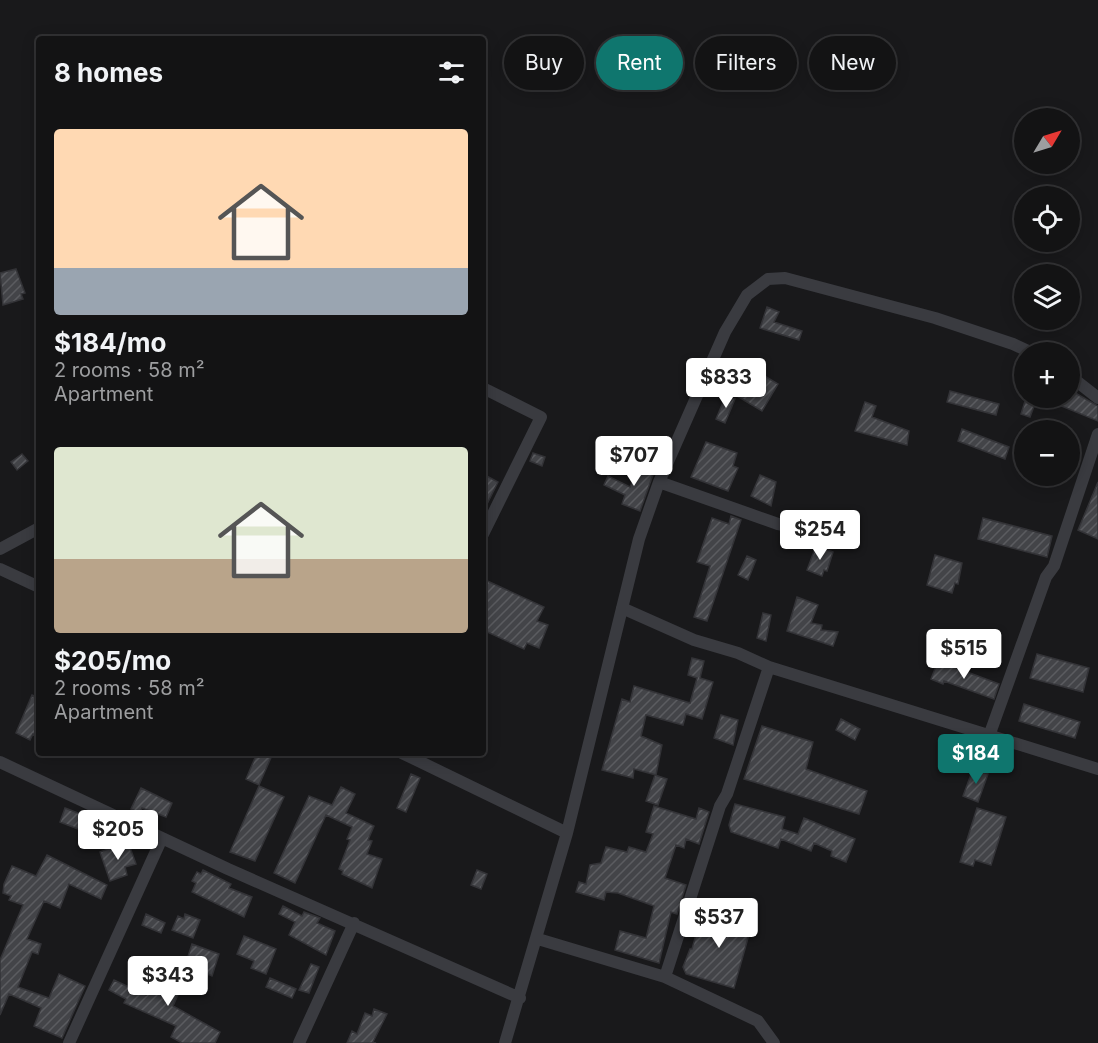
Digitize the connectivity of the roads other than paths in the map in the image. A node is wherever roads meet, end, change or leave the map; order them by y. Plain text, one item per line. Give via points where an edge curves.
1 (1014, 344) edge
2 (1080, 384) edge
3 (486, 390) edge
4 (1098, 398) edge
5 (1098, 434) edge
6 (660, 482) junction
7 (486, 528) edge
8 (36, 530) edge
9 (820, 532) dead end
10 (0, 549) edge
11 (0, 569) edge
12 (36, 586) edge
13 (622, 608) junction
14 (769, 668) junction
15 (990, 736) junction
16 (408, 756) edge
17 (0, 762) edge
18 (1098, 769) edge
19 (567, 832) junction
20 (162, 838) junction
21 (354, 923) junction
22 (538, 939) junction
23 (665, 977) junction
24 (520, 998) junction
25 (69, 1043) edge
26 (299, 1043) edge
27 (506, 1043) edge
28 (774, 1043) edge

1 - 6 street via 935,318 785,278 768,279 747,295 725,332
2 - 4 street
3 - 7 street via 541,417
5 - 15 street via 1054,567 1046,577
6 - 9 street via 778,524
6 - 13 street via 639,539
8 - 10 street
11 - 12 street
13 - 14 street
13 - 19 street
14 - 15 street
14 - 23 street
15 - 18 street
16 - 19 street
17 - 20 street
19 - 22 street
20 - 21 street
20 - 25 street
21 - 24 street
21 - 26 street
22 - 23 street
22 - 24 street
23 - 28 street via 758,1021
24 - 27 street

